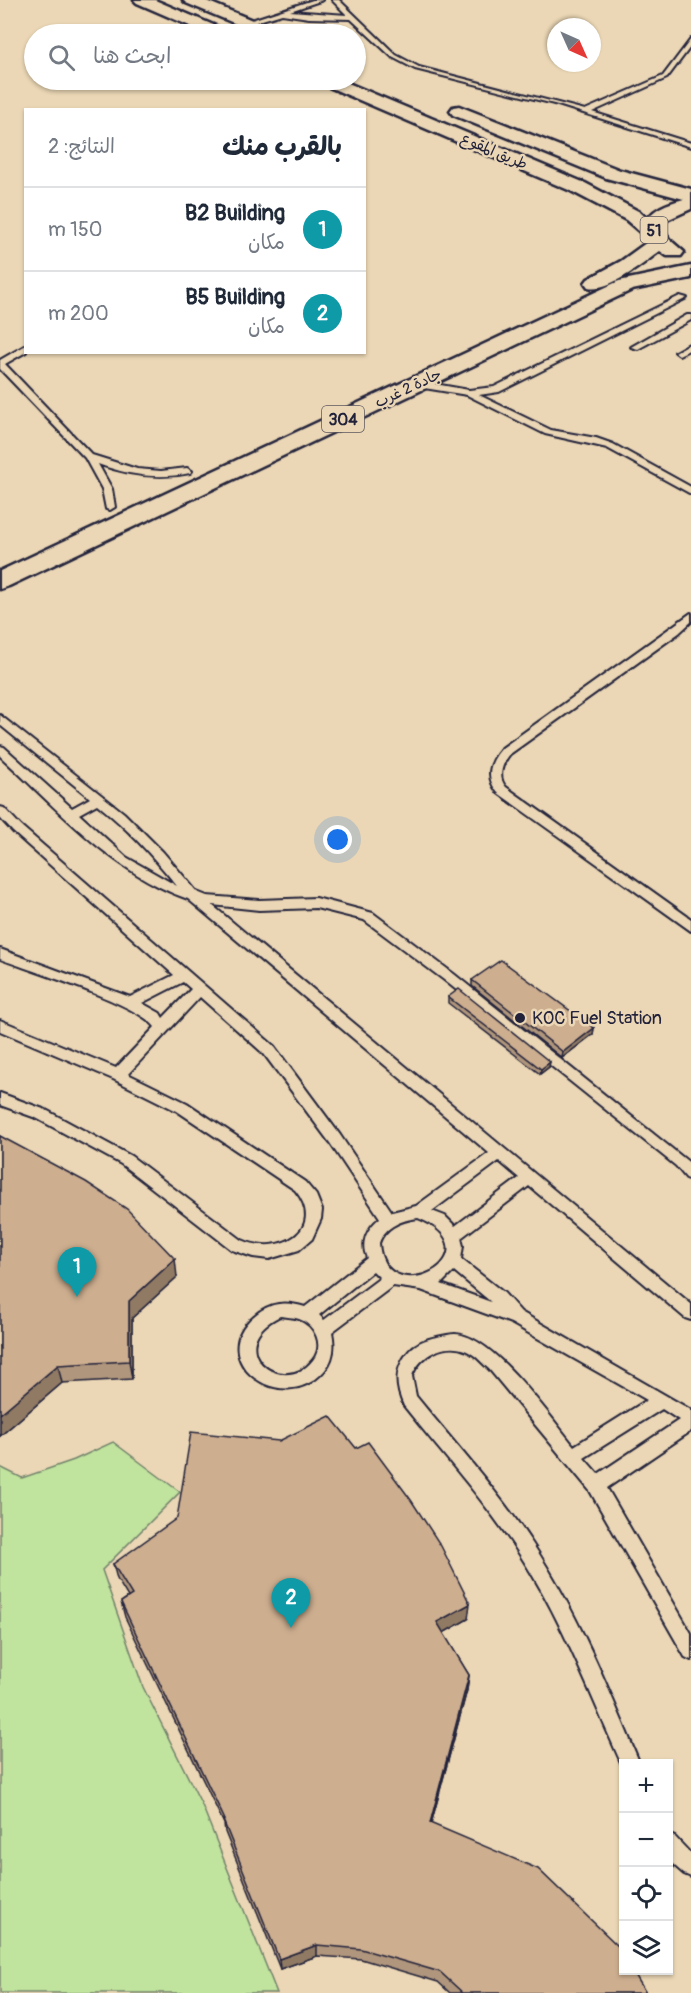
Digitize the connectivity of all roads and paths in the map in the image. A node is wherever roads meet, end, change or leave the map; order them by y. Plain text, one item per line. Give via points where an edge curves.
1 (142, 0) edge
2 (190, 0) edge
3 (320, 0) edge
4 (335, 0) edge
5 (281, 12) junction
6 (353, 16) junction
7 (245, 23) joint
8 (199, 24) edge
9 (361, 24) edge
10 (366, 29) edge
11 (691, 40) edge
12 (351, 90) edge
13 (441, 104) dead end
14 (586, 112) junction
15 (691, 145) edge
16 (691, 195) edge
17 (691, 203) edge
18 (657, 238) junction
19 (691, 259) edge
20 (691, 272) edge
21 (683, 298) dead end
22 (665, 307) junction
23 (690, 318) edge
24 (691, 346) edge
25 (635, 347) dead end
26 (24, 349) edge
27 (679, 352) dead end
28 (0, 364) edge
29 (418, 384) junction
30 (469, 393) junction
31 (89, 457) junction
32 (187, 471) junction
33 (691, 491) edge
34 (110, 507) junction
35 (0, 558) edge
36 (0, 581) edge
37 (691, 616) edge
38 (0, 719) edge
39 (0, 750) edge
40 (99, 798) junction
41 (0, 811) edge
42 (72, 813) junction
43 (195, 898) junction
44 (691, 926) edge
45 (0, 954) edge
46 (185, 975) junction
47 (200, 988) junction
48 (131, 1003) junction
49 (0, 1025) edge
50 (163, 1028) junction
51 (118, 1075) junction
52 (0, 1099) edge
53 (500, 1153) junction
54 (691, 1174) edge
55 (529, 1178) junction
56 (419, 1212) junction
57 (389, 1219) junction
58 (454, 1235) junction
59 (375, 1261) junction
60 (454, 1262) junction
61 (391, 1278) junction
62 (423, 1284) junction
63 (691, 1313) edge
64 (308, 1314) junction
65 (517, 1318) junction
66 (324, 1329) junction
67 (662, 1400) junction
68 (691, 1420) edge
69 (572, 1455) junction
70 (596, 1485) junction
71 (691, 1651) edge
72 (629, 1759) edge
73 (673, 1850) edge
74 (691, 1867) edge

1 - 8 main road
2 - 7 main road
3 - 5 lane
4 - 6 lane
5 - 6 lane
5 - 7 lane
6 - 9 lane
10 - 14 lane via 394,56 417,68
11 - 14 lane via 665,77
12 - 18 main road, طريق المقوع / 51 via 578,187 633,216
13 - 16 main road, طريق المقوع via 613,174
14 - 15 lane
17 - 18 main road, 51 via 661,214 654,223
18 - 19 main road, 51 via 675,253
18 - 32 main road, جادة 2 غرب / 304 via 606,278
20 - 29 main road, جادة 2 غرب / 304 via 626,285
21 - 22 lane
22 - 23 lane
22 - 30 lane via 503,387
23 - 25 lane
24 - 27 lane
26 - 28 lane
28 - 31 lane
29 - 30 lane
29 - 36 main road, جادة 2 غرب / 304
30 - 33 lane via 542,430 610,446
31 - 32 lane via 137,474
31 - 34 lane via 107,489
32 - 34 main road, جادة 2 غرب / 304
34 - 35 main road, جادة 2 غرب / 304
37 - 44 lane via 495,763 496,783 502,790
38 - 40 lane
39 - 42 lane
40 - 42 lane
40 - 43 lane via 140,835
41 - 46 lane
42 - 43 lane via 122,860
43 - 53 lane
43 - 54 lane via 259,905 315,903 368,916 681,1162
45 - 48 lane
46 - 47 lane
46 - 48 lane
47 - 50 lane
47 - 57 lane via 270,1050
48 - 50 lane via 155,1017
49 - 51 lane
50 - 51 lane
51 - 52 lane via 182,1107 300,1186 314,1211 312,1226 303,1239 271,1254 237,1245 126,1160 41,1114
53 - 55 lane
53 - 56 lane
55 - 58 lane
55 - 63 lane
56 - 57 lane
56 - 58 lane via 440,1220
57 - 59 lane via 373,1238 371,1250
58 - 60 lane
59 - 61 lane
59 - 64 lane
60 - 62 lane via 436,1280
60 - 65 lane
61 - 62 lane via 406,1284
61 - 66 lane
62 - 65 lane
64 - 66 lane
64 - 66 lane via 279,1309 254,1323 245,1348 248,1361 257,1372 287,1382 306,1378 326,1356 328,1342
65 - 67 lane
67 - 68 lane
67 - 69 lane
68 - 70 lane
69 - 70 lane
69 - 72 lane via 495,1364 470,1345 456,1341 428,1346 409,1363 404,1376 410,1401 526,1550 559,1608
70 - 71 lane
73 - 74 lane

